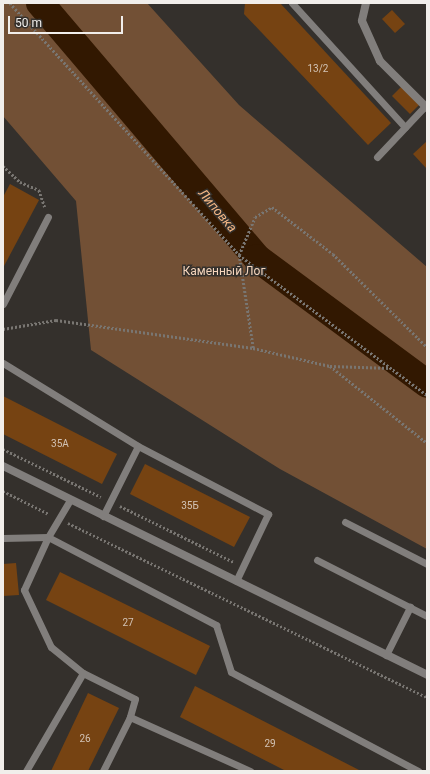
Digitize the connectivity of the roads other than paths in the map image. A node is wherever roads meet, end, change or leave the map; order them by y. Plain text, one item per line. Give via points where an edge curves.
1 (292, 3) edge
2 (366, 3) edge
3 (426, 107) edge
4 (406, 127) junction
5 (377, 157) dead end
6 (48, 217) road end
7 (3, 304) edge
8 (3, 363) edge
9 (138, 446) junction
10 (3, 466) edge
11 (70, 500) junction
12 (103, 516) junction
13 (345, 522) dead end
14 (48, 537) junction
15 (3, 538) edge
16 (317, 560) dead end
17 (427, 564) edge
18 (236, 582) junction
19 (410, 607) junction
20 (427, 616) edge
21 (386, 655) junction
22 (83, 673) junction
23 (427, 675) edge
24 (130, 717) junction
25 (26, 771) edge
26 (103, 771) edge
27 (250, 771) edge
28 (418, 771) edge

1 - 4 lane
2 - 3 street via 362,21 380,61
3 - 4 lane
4 - 5 lane
6 - 7 lane
8 - 9 lane
9 - 12 lane
9 - 18 lane via 268,514
10 - 11 street
11 - 12 street
11 - 14 lane
12 - 18 street
13 - 17 lane
14 - 15 lane
14 - 22 lane via 24,590 51,647
14 - 28 lane via 216,625 231,672
16 - 19 lane
18 - 21 street
19 - 20 lane
19 - 21 lane
21 - 23 street
22 - 24 lane via 135,699
22 - 25 lane
24 - 26 lane
24 - 27 lane

